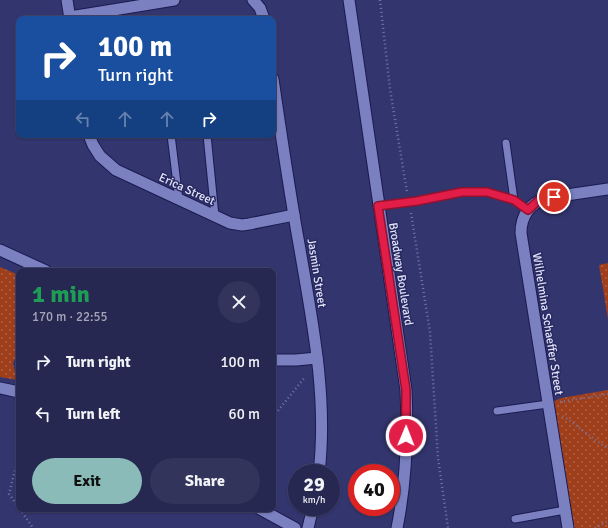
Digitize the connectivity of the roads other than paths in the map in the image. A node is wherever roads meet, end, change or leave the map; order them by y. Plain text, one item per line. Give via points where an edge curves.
1 (67, 0) edge
2 (174, 0) edge
3 (253, 0) edge
4 (349, 0) edge
5 (70, 16) edge
6 (82, 16) edge
7 (263, 16) edge
8 (276, 98) edge
9 (90, 138) edge
10 (171, 138) edge
11 (207, 138) edge
12 (506, 143) dead end
13 (608, 189) edge
14 (179, 200) junction
15 (514, 200) junction
16 (378, 206) junction
17 (528, 210) junction
18 (294, 215) junction
19 (215, 216) junction
20 (0, 250) edge
21 (39, 268) edge
22 (317, 358) junction
23 (276, 360) edge
24 (0, 388) edge
25 (16, 391) edge
26 (548, 404) junction
27 (497, 411) dead end
28 (320, 464) edge
29 (565, 510) junction
30 (266, 512) edge
31 (311, 516) edge
32 (515, 518) dead end
33 (295, 528) edge
34 (308, 528) edge
35 (397, 528) edge
36 (568, 528) edge

1 - 5 street
2 - 6 street
3 - 7 street
4 - 16 street, Broadway Boulevard
8 - 18 street, Jasmin Street
9 - 14 street, Erica Street via 100,156 116,170
10 - 14 lane
11 - 19 lane
12 - 15 lane
13 - 17 street via 546,198 539,200
14 - 19 street, Erica Street
15 - 16 lane via 487,192 462,192
15 - 17 lane
16 - 35 street, Broadway Boulevard via 406,390 405,474
17 - 26 street, Wilhelmina Schaeffer Street via 523,217 521,233
18 - 19 street, Erica Street via 242,225
18 - 22 street, Jasmin Street
20 - 21 street
22 - 23 street
22 - 28 street, Jasmin Street via 322,407
24 - 25 street
26 - 27 lane
26 - 29 street, Wilhelmina Schaeffer Street
29 - 32 lane
29 - 36 street, Wilhelmina Schaeffer Street
30 - 33 street
31 - 34 street

